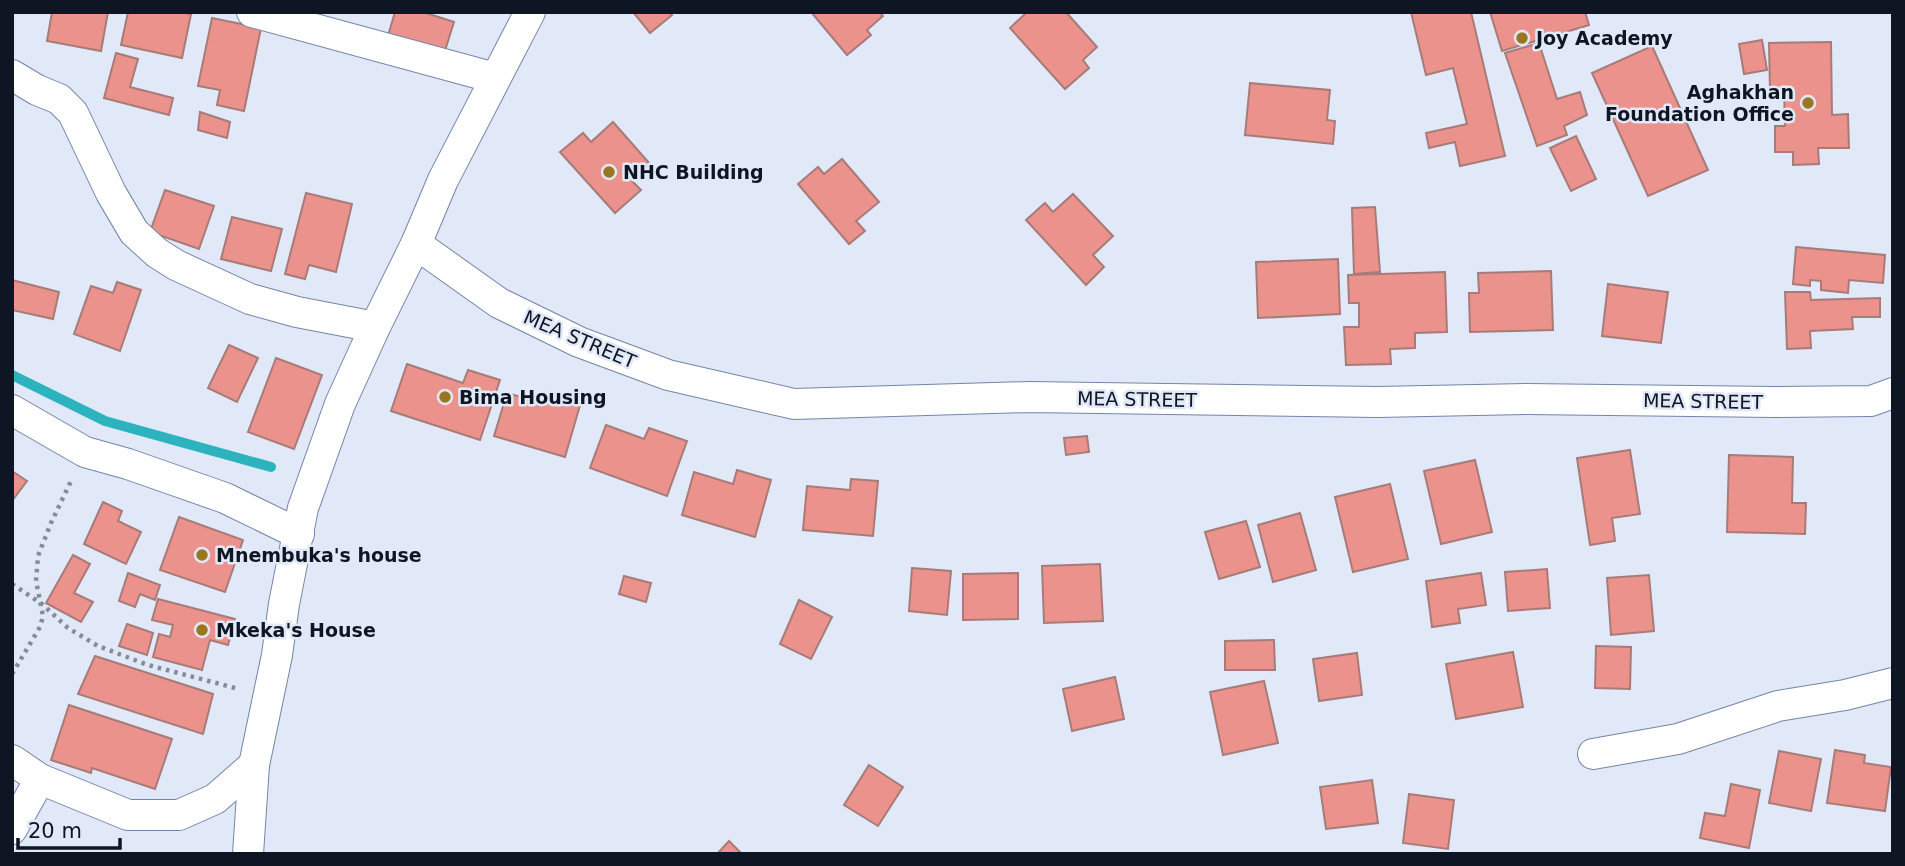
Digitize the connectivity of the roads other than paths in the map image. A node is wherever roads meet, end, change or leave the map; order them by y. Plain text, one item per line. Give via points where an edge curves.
1 (252, 12) edge
2 (530, 12) edge
3 (12, 75) edge
4 (495, 78) junction
5 (416, 244) junction
6 (375, 327) junction
7 (1893, 393) edge
8 (12, 410) edge
9 (301, 521) junction
10 (1893, 683) edge
11 (1593, 754) dead end
12 (12, 760) edge
13 (254, 765) junction
14 (40, 779) junction
15 (12, 830) edge
16 (248, 854) edge

1 - 4 street
2 - 4 street
3 - 6 street via 60,99 74,113 128,222 157,253 250,299
4 - 5 street
5 - 6 street
5 - 7 street, MEA STREET via 499,303 579,342 668,375 794,404 1029,397 1774,402 1871,401
6 - 9 street via 340,404
8 - 9 street via 85,452
9 - 13 street
10 - 11 street via 1778,706 1678,739
12 - 14 street
13 - 14 street via 215,799 179,816 128,816
13 - 16 street
14 - 15 street

